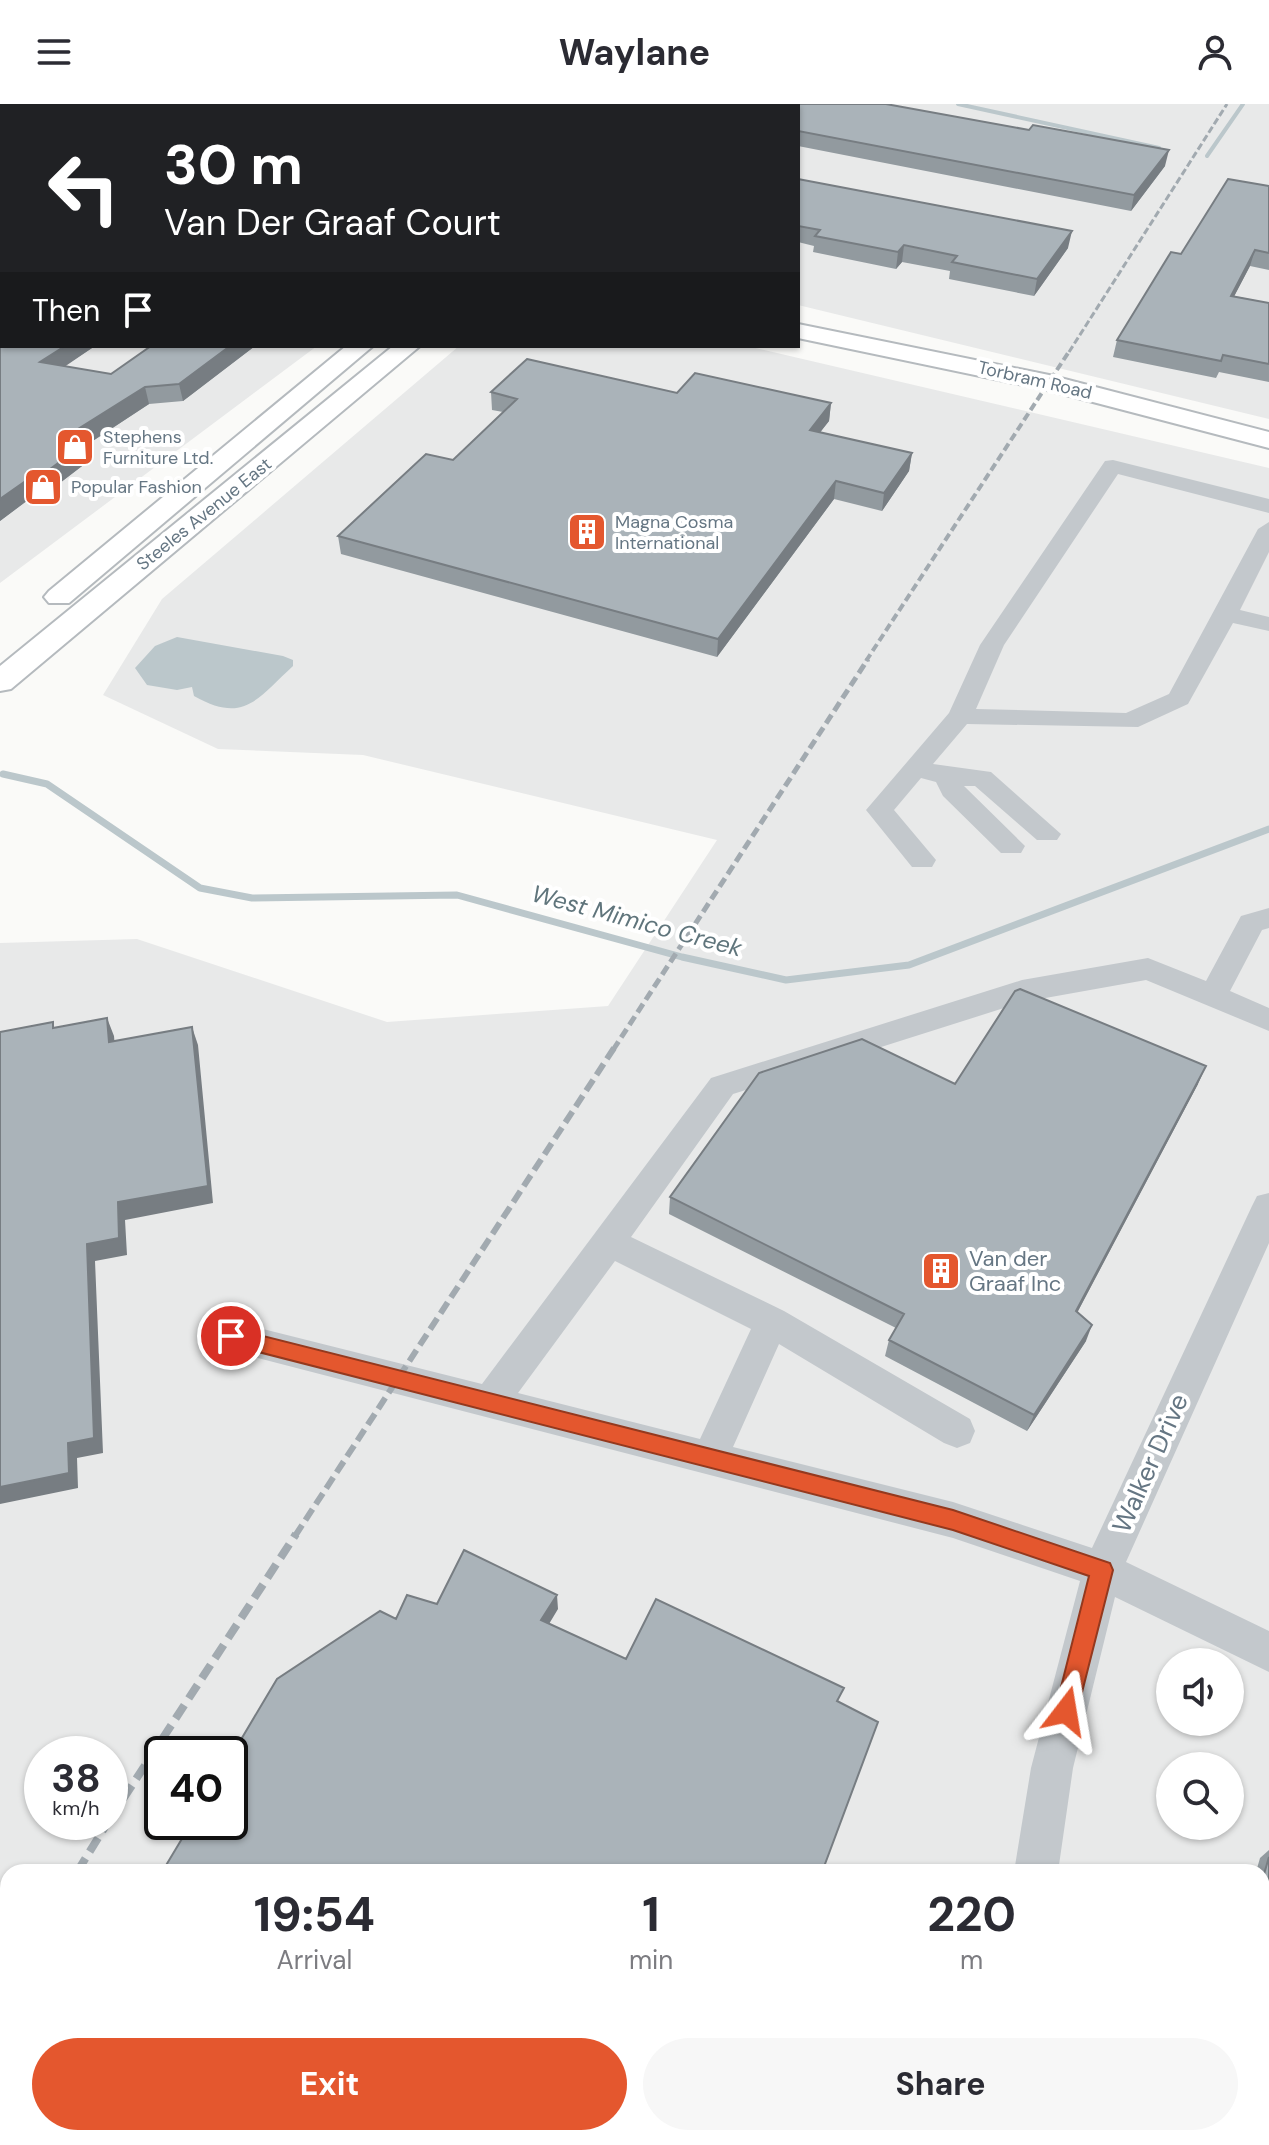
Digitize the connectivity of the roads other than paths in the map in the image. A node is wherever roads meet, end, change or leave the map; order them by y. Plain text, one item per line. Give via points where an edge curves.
1 (800, 331) edge
2 (359, 348) edge
3 (406, 348) edge
4 (1269, 440) edge
5 (1269, 506) edge
6 (1269, 529) edge
7 (1226, 614) junction
8 (36, 616) dead end
9 (1269, 624) edge
10 (0, 682) edge
11 (960, 716) junction
12 (916, 767) junction
13 (947, 777) junction
14 (1047, 834) dead end
15 (1011, 846) dead end
16 (922, 860) dead end
17 (1269, 918) edge
18 (1213, 996) junction
19 (1269, 1020) edge
20 (1269, 1206) edge
21 (609, 1242) junction
22 (772, 1322) junction
23 (231, 1336) dead end
24 (491, 1400) junction
25 (957, 1431) dead end
26 (710, 1457) junction
27 (1102, 1570) junction
28 (1269, 1652) edge
29 (1037, 1864) edge

1 - 4 main road, Torbram Road via 1049,383
2 - 8 main road, Steeles Avenue East
3 - 10 main road, Steeles Avenue East
5 - 11 street via 1113,466 992,645
6 - 7 street
7 - 9 street
7 - 11 street via 1179,699 1129,721
11 - 12 street
12 - 13 street
12 - 16 street via 879,810
13 - 14 street via 982,778
13 - 15 street via 952,790
17 - 18 street via 1251,923
18 - 19 street
18 - 21 street via 1148,969 1022,991 722,1086
20 - 27 street, Walker Drive
21 - 22 street
21 - 24 street
22 - 25 street
22 - 26 street
23 - 24 street
24 - 26 street
26 - 27 street via 953,1520
27 - 28 street
27 - 29 street, Walker Drive via 1052,1768

